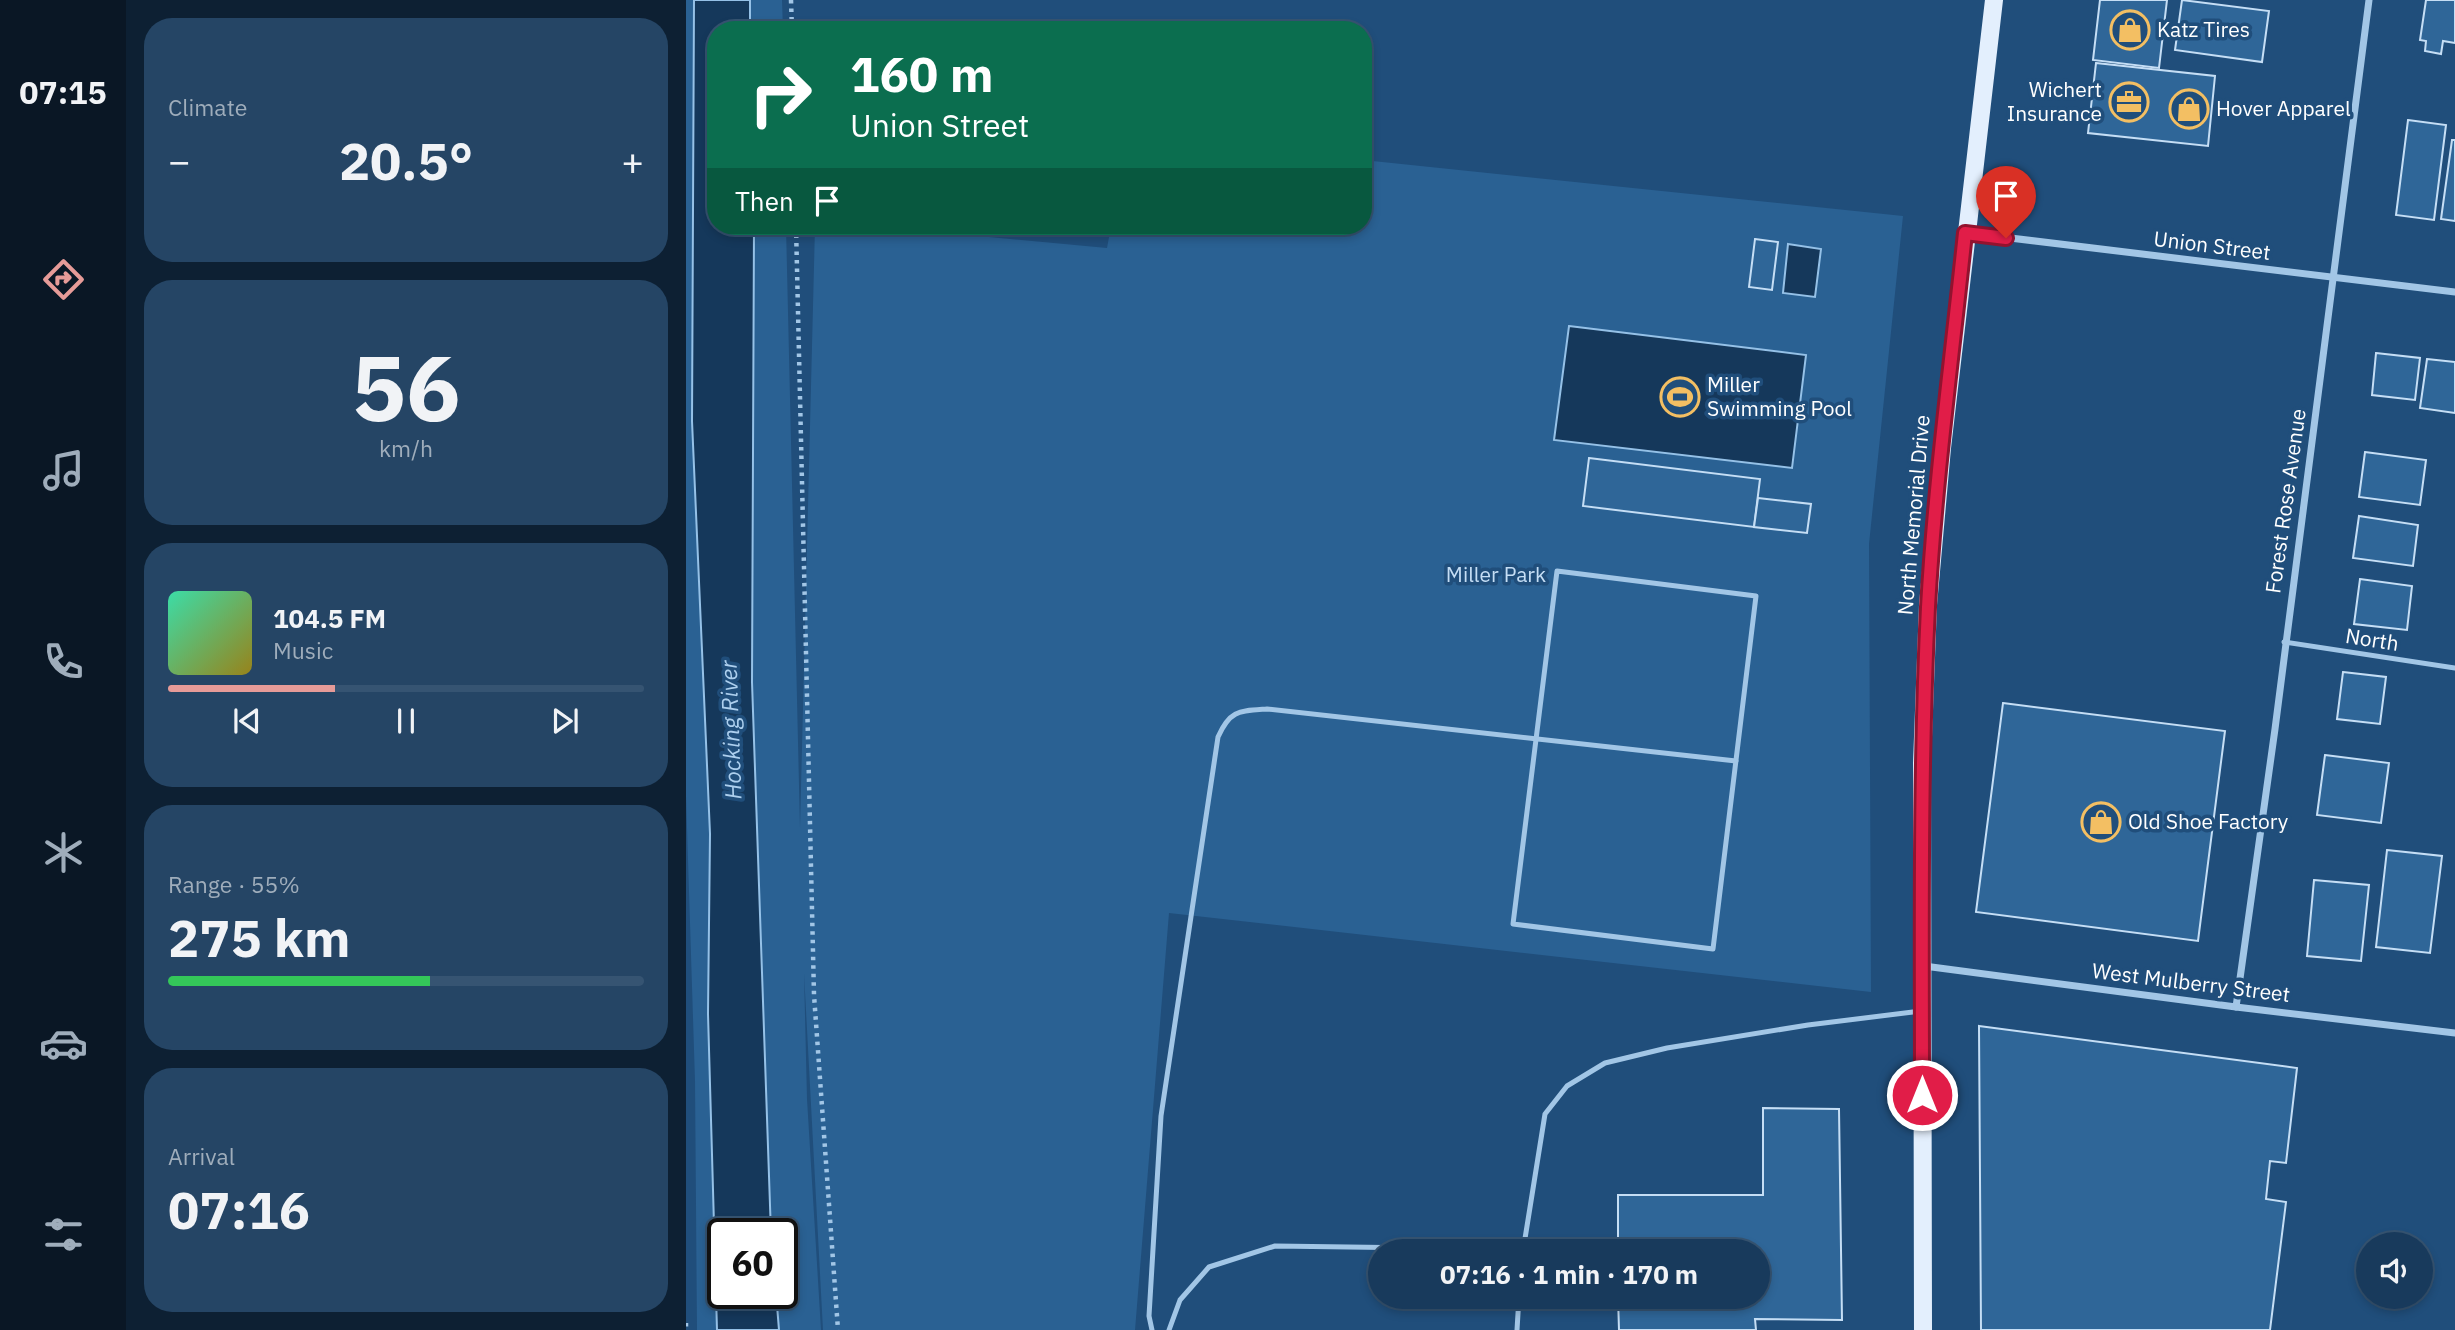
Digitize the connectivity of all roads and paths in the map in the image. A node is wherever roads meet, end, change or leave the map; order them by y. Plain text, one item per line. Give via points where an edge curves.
1 (791, 0) edge
2 (1994, 0) edge
3 (2369, 0) edge
4 (792, 21) edge
5 (1965, 233) junction
6 (796, 235) edge
7 (2334, 277) junction
8 (2455, 292) edge
9 (2284, 642) junction
10 (2455, 668) edge
11 (1536, 738) junction
12 (1736, 761) junction
13 (1922, 965) junction
14 (2236, 1007) junction
15 (1922, 1011) junction
16 (2455, 1033) edge
17 (1525, 1239) edge
18 (1368, 1248) edge
19 (1518, 1309) edge
20 (686, 1323) edge
21 (686, 1330) edge
22 (838, 1330) edge
23 (1152, 1330) edge
24 (1169, 1330) edge
25 (1517, 1330) edge
26 (1923, 1330) edge

1 - 4 path
2 - 5 main road, North Memorial Drive
3 - 7 street, Forest Rose Avenue
5 - 7 street, Union Street
5 - 13 main road, North Memorial Drive via 1928,605
6 - 22 path via 814,995
7 - 8 street, Union Street
7 - 9 street, Forest Rose Avenue
9 - 10 lane, North
9 - 14 street, Forest Rose Avenue
11 - 12 lane
11 - 12 lane via 1557,572 1570,573 1756,596
11 - 12 lane via 1513,924 1713,949
11 - 23 lane via 1267,709 1241,711 1225,721 1218,737 1161,1116 1149,1316
13 - 14 street, West Mulberry Street
13 - 15 main road, North Memorial Drive
14 - 16 street, West Mulberry Street
15 - 17 lane via 1808,1025 1605,1063 1567,1086 1545,1114
15 - 26 main road, North Memorial Drive
18 - 24 lane via 1275,1247 1209,1266 1180,1300
19 - 25 lane
20 - 21 path

